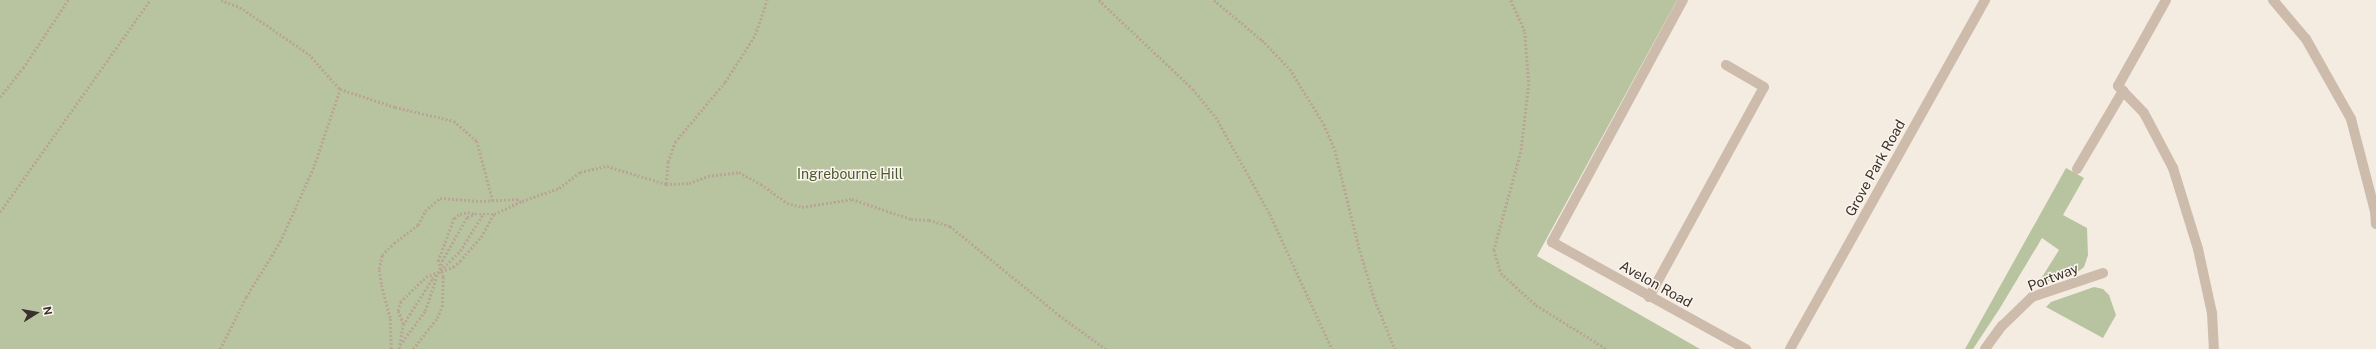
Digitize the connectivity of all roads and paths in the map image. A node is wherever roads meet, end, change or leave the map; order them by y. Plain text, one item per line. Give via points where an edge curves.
1 (68, 0) edge
2 (150, 0) edge
3 (221, 0) edge
4 (767, 0) edge
5 (1099, 0) edge
6 (1214, 0) edge
7 (1511, 0) edge
8 (1683, 0) edge
9 (1985, 0) edge
10 (2166, 0) edge
11 (2273, 0) edge
12 (1726, 65) dead end
13 (340, 89) junction
14 (2123, 91) junction
15 (0, 97) edge
16 (2077, 169) dead end
17 (666, 184) junction
18 (493, 201) junction
19 (522, 201) junction
20 (0, 212) edge
21 (474, 214) junction
22 (483, 214) junction
23 (494, 214) junction
24 (2376, 224) edge
25 (440, 271) junction
26 (2103, 273) dead end
27 (1649, 297) junction
28 (403, 325) junction
29 (400, 344) junction
30 (220, 349) edge
31 (392, 349) edge
32 (399, 349) edge
33 (413, 349) edge
34 (1106, 349) edge
35 (1332, 349) edge
36 (1395, 349) edge
37 (1608, 349) edge
38 (1746, 349) edge
39 (1790, 349) edge
40 (1985, 349) edge
41 (2214, 349) edge

1 - 15 path via 23,68
2 - 20 path
3 - 13 path via 240,7 309,54
4 - 17 path via 755,35 725,82 675,142 668,162
5 - 35 path via 1193,89 1216,117 1270,214
6 - 36 path via 1262,40 1290,69 1324,124 1335,150 1375,300
7 - 37 path via 1525,32 1529,84 1521,152 1494,250 1501,273 1536,305
8 - 27 street, Avelon Road via 1552,242
9 - 39 street, Grove Park Road
10 - 14 street via 2118,86
11 - 24 street via 2306,40 2351,120 2375,210
12 - 27 street via 1764,87
13 - 18 path via 396,107 454,121 477,141
13 - 30 path via 314,166 280,242 246,297
14 - 16 street
14 - 41 street via 2144,112 2173,168 2198,248 2212,313
17 - 19 path via 607,166 580,172 559,188
17 - 34 path via 688,183 708,176 739,172 787,203 802,207 852,199 911,219 929,220 950,226 1059,315
18 - 19 path
18 - 31 path via 440,198 425,211 418,225 394,242 382,255 379,269 380,284 390,318
19 - 23 path
21 - 22 path
21 - 25 path via 467,217 442,261
21 - 25 path via 464,213 454,218 441,249 438,261
22 - 23 path
22 - 25 path via 460,251
23 - 25 path via 481,237 460,261 453,267
25 - 28 path via 432,279
25 - 28 path via 426,277 400,302 398,311
25 - 29 path via 425,311
25 - 33 path via 444,290 442,307 437,318
26 - 40 street, Portway via 2032,297 2002,326
27 - 38 street, Avelon Road
28 - 29 path
29 - 32 path

